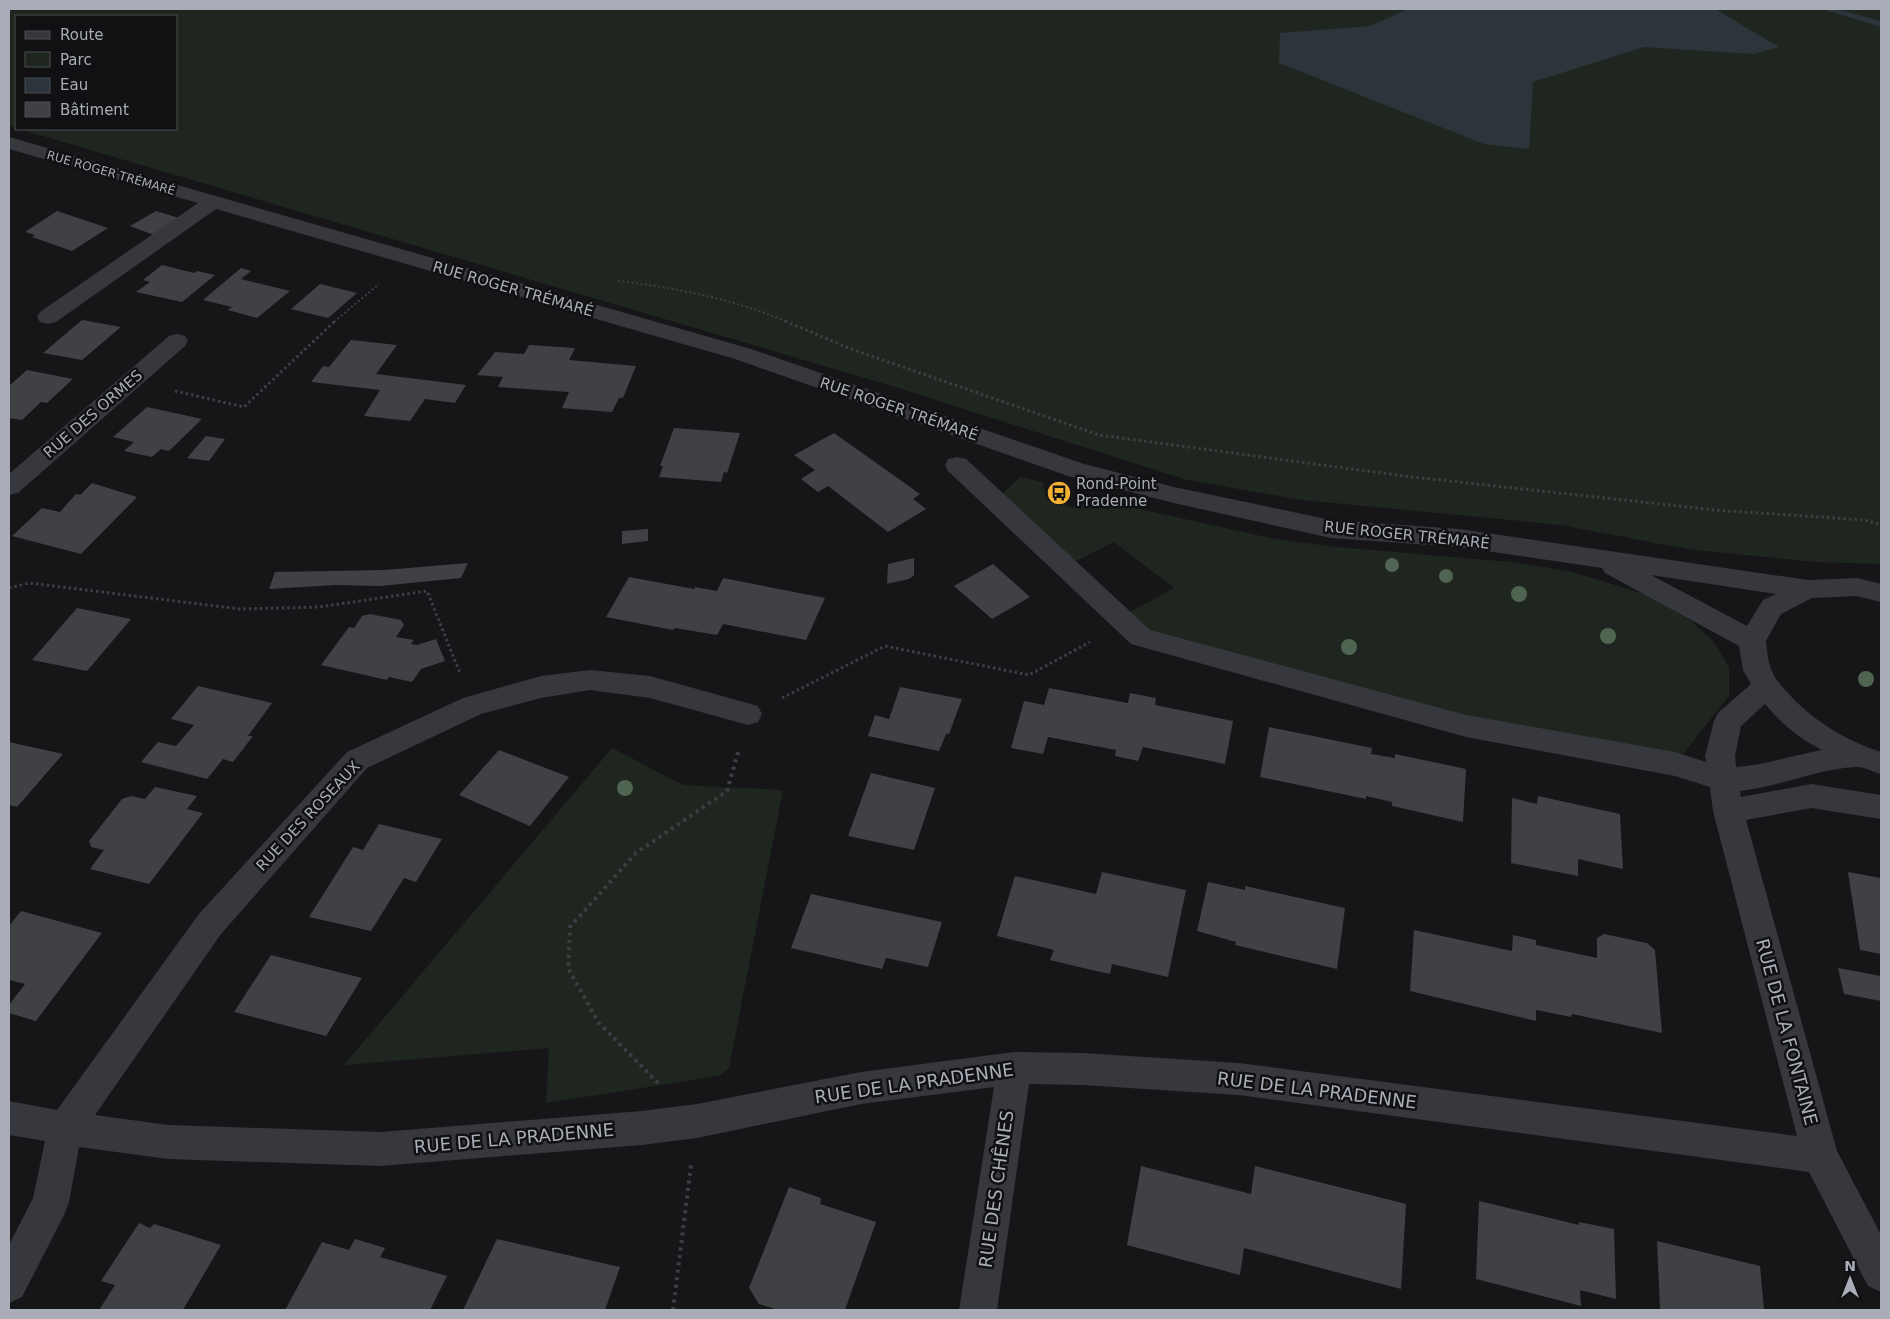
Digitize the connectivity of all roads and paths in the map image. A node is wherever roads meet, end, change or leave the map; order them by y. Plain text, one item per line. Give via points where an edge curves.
1 (9, 143) edge
2 (213, 202) junction
3 (408, 259) junction
4 (48, 317) dead end
5 (177, 341) dead end
6 (131, 381) junction
7 (1035, 414) dead end
8 (957, 465) dead end
9 (9, 487) edge
10 (1881, 526) edge
11 (1597, 558) junction
12 (9, 588) edge
13 (1808, 589) junction
14 (1881, 593) edge
15 (1129, 625) junction
16 (1752, 641) junction
17 (1766, 687) junction
18 (472, 706) junction
19 (748, 714) junction
20 (1869, 759) edge
21 (1726, 795) junction
22 (1881, 807) edge
23 (1014, 1068) junction
24 (9, 1118) edge
25 (697, 1121) junction
26 (65, 1128) junction
27 (1820, 1156) junction
28 (1881, 1273) edge
29 (9, 1284) edge
30 (673, 1310) edge
31 (978, 1310) edge

1 - 2 street, RUE ROGER TRÉMARÉ
2 - 3 street, RUE ROGER TRÉMARÉ
2 - 4 street
3 - 6 path via 319,335 244,406
3 - 11 street, RUE ROGER TRÉMARÉ via 743,354 1077,470 1174,495 1331,529 1459,538
5 - 6 street, RUE DES ORMES
6 - 9 street, RUE DES ORMES
7 - 10 path via 1099,435 1191,449 1715,510 1865,520
8 - 15 street
11 - 13 street, RUE ROGER TRÉMARÉ
11 - 16 street
12 - 18 path via 30,583 240,609 319,607 427,590
13 - 14 street via 1857,587
13 - 16 street via 1772,607
15 - 19 path via 1029,675 885,646
15 - 21 street via 1141,637 1466,726 1675,764
16 - 17 street via 1756,670
17 - 20 street via 1793,717 1812,732
17 - 21 street, RUE DE LA FONTAINE via 1728,721 1720,756
18 - 19 street, RUE DES ROSEAUX via 541,687 590,680 650,687
18 - 26 street, RUE DES ROSEAUX via 357,760 210,924
19 - 25 path via 727,792 636,853 570,927 568,968 598,1022
20 - 21 street via 1798,766 1762,777
21 - 22 street via 1812,796
21 - 27 street, RUE DE LA FONTAINE
23 - 25 street, RUE DE LA PRADENNE via 861,1088
23 - 27 street, RUE DE LA PRADENNE via 1082,1068 1239,1079
23 - 31 street, RUE DES CHÊNES
24 - 26 street, RUE DE LA PRADENNE
25 - 26 street, RUE DE LA PRADENNE via 381,1149 168,1142
25 - 30 path
26 - 29 street via 51,1202
27 - 28 street, RUE DE LA FONTAINE

